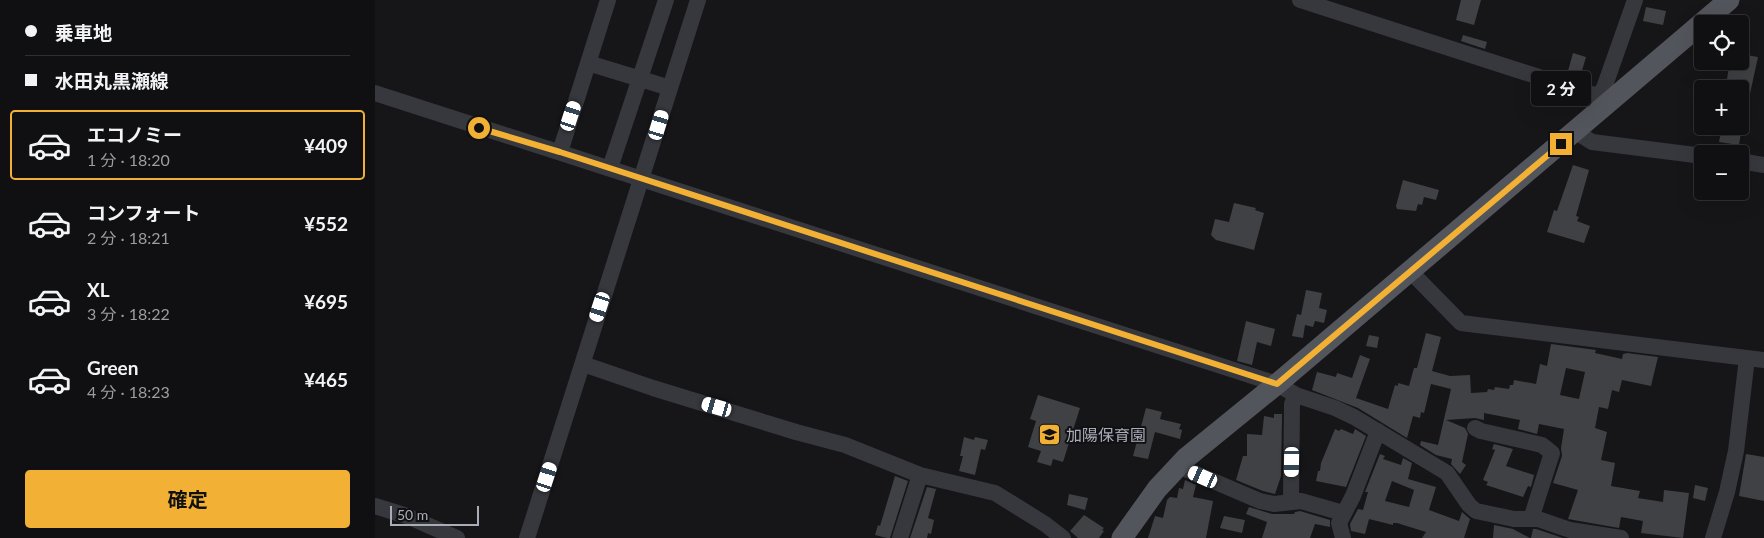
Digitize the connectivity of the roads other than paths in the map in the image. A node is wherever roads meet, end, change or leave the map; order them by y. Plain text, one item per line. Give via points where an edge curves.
1 (609, 0) edge
2 (666, 0) edge
3 (698, 0) edge
4 (1301, 0) edge
5 (1635, 0) edge
6 (1729, 0) edge
7 (588, 62) junction
8 (640, 79) junction
9 (670, 88) junction
10 (375, 93) edge
11 (1602, 101) junction
12 (1576, 132) junction
13 (560, 152) junction
14 (1694, 155) edge
15 (1749, 162) edge
16 (1764, 165) edge
17 (610, 168) junction
18 (643, 178) junction
19 (1409, 271) junction
20 (1747, 358) junction
21 (1764, 360) edge
22 (583, 364) junction
23 (1277, 384) junction
24 (1296, 395) junction
25 (1475, 428) dead end
26 (1378, 431) junction
27 (1178, 466) junction
28 (920, 475) junction
29 (1291, 500) junction
30 (375, 506) edge
31 (1343, 513) junction
32 (1531, 519) junction
33 (1568, 534) edge
34 (457, 538) edge
35 (527, 538) edge
36 (900, 538) edge
37 (1063, 538) edge
38 (1122, 538) edge
39 (1343, 538) edge
40 (1621, 538) edge
41 (1713, 538) edge

1 - 7 street
2 - 8 street
3 - 9 street
4 - 11 street
5 - 11 street
6 - 11 main road
7 - 8 street
7 - 13 street
8 - 9 street
8 - 17 street
9 - 18 street
10 - 13 street
11 - 12 main road
12 - 14 street via 1592,142
12 - 19 main road
13 - 17 street
15 - 16 street
17 - 18 street
18 - 22 street
18 - 23 street
19 - 20 street via 1461,323
19 - 23 main road
20 - 21 street
20 - 41 street via 1736,451
22 - 28 street via 845,445
22 - 35 street
23 - 24 street
23 - 27 main road
24 - 26 street via 1335,408
24 - 29 street via 1292,404
25 - 32 street via 1542,445 1551,454
26 - 31 street via 1353,496
26 - 32 street via 1447,473 1476,511
27 - 29 street via 1260,500 1274,504
27 - 38 main road
28 - 36 street
28 - 37 street via 995,493
29 - 31 street
30 - 34 street
31 - 39 street via 1339,523
32 - 33 street via 1538,519
33 - 40 street

